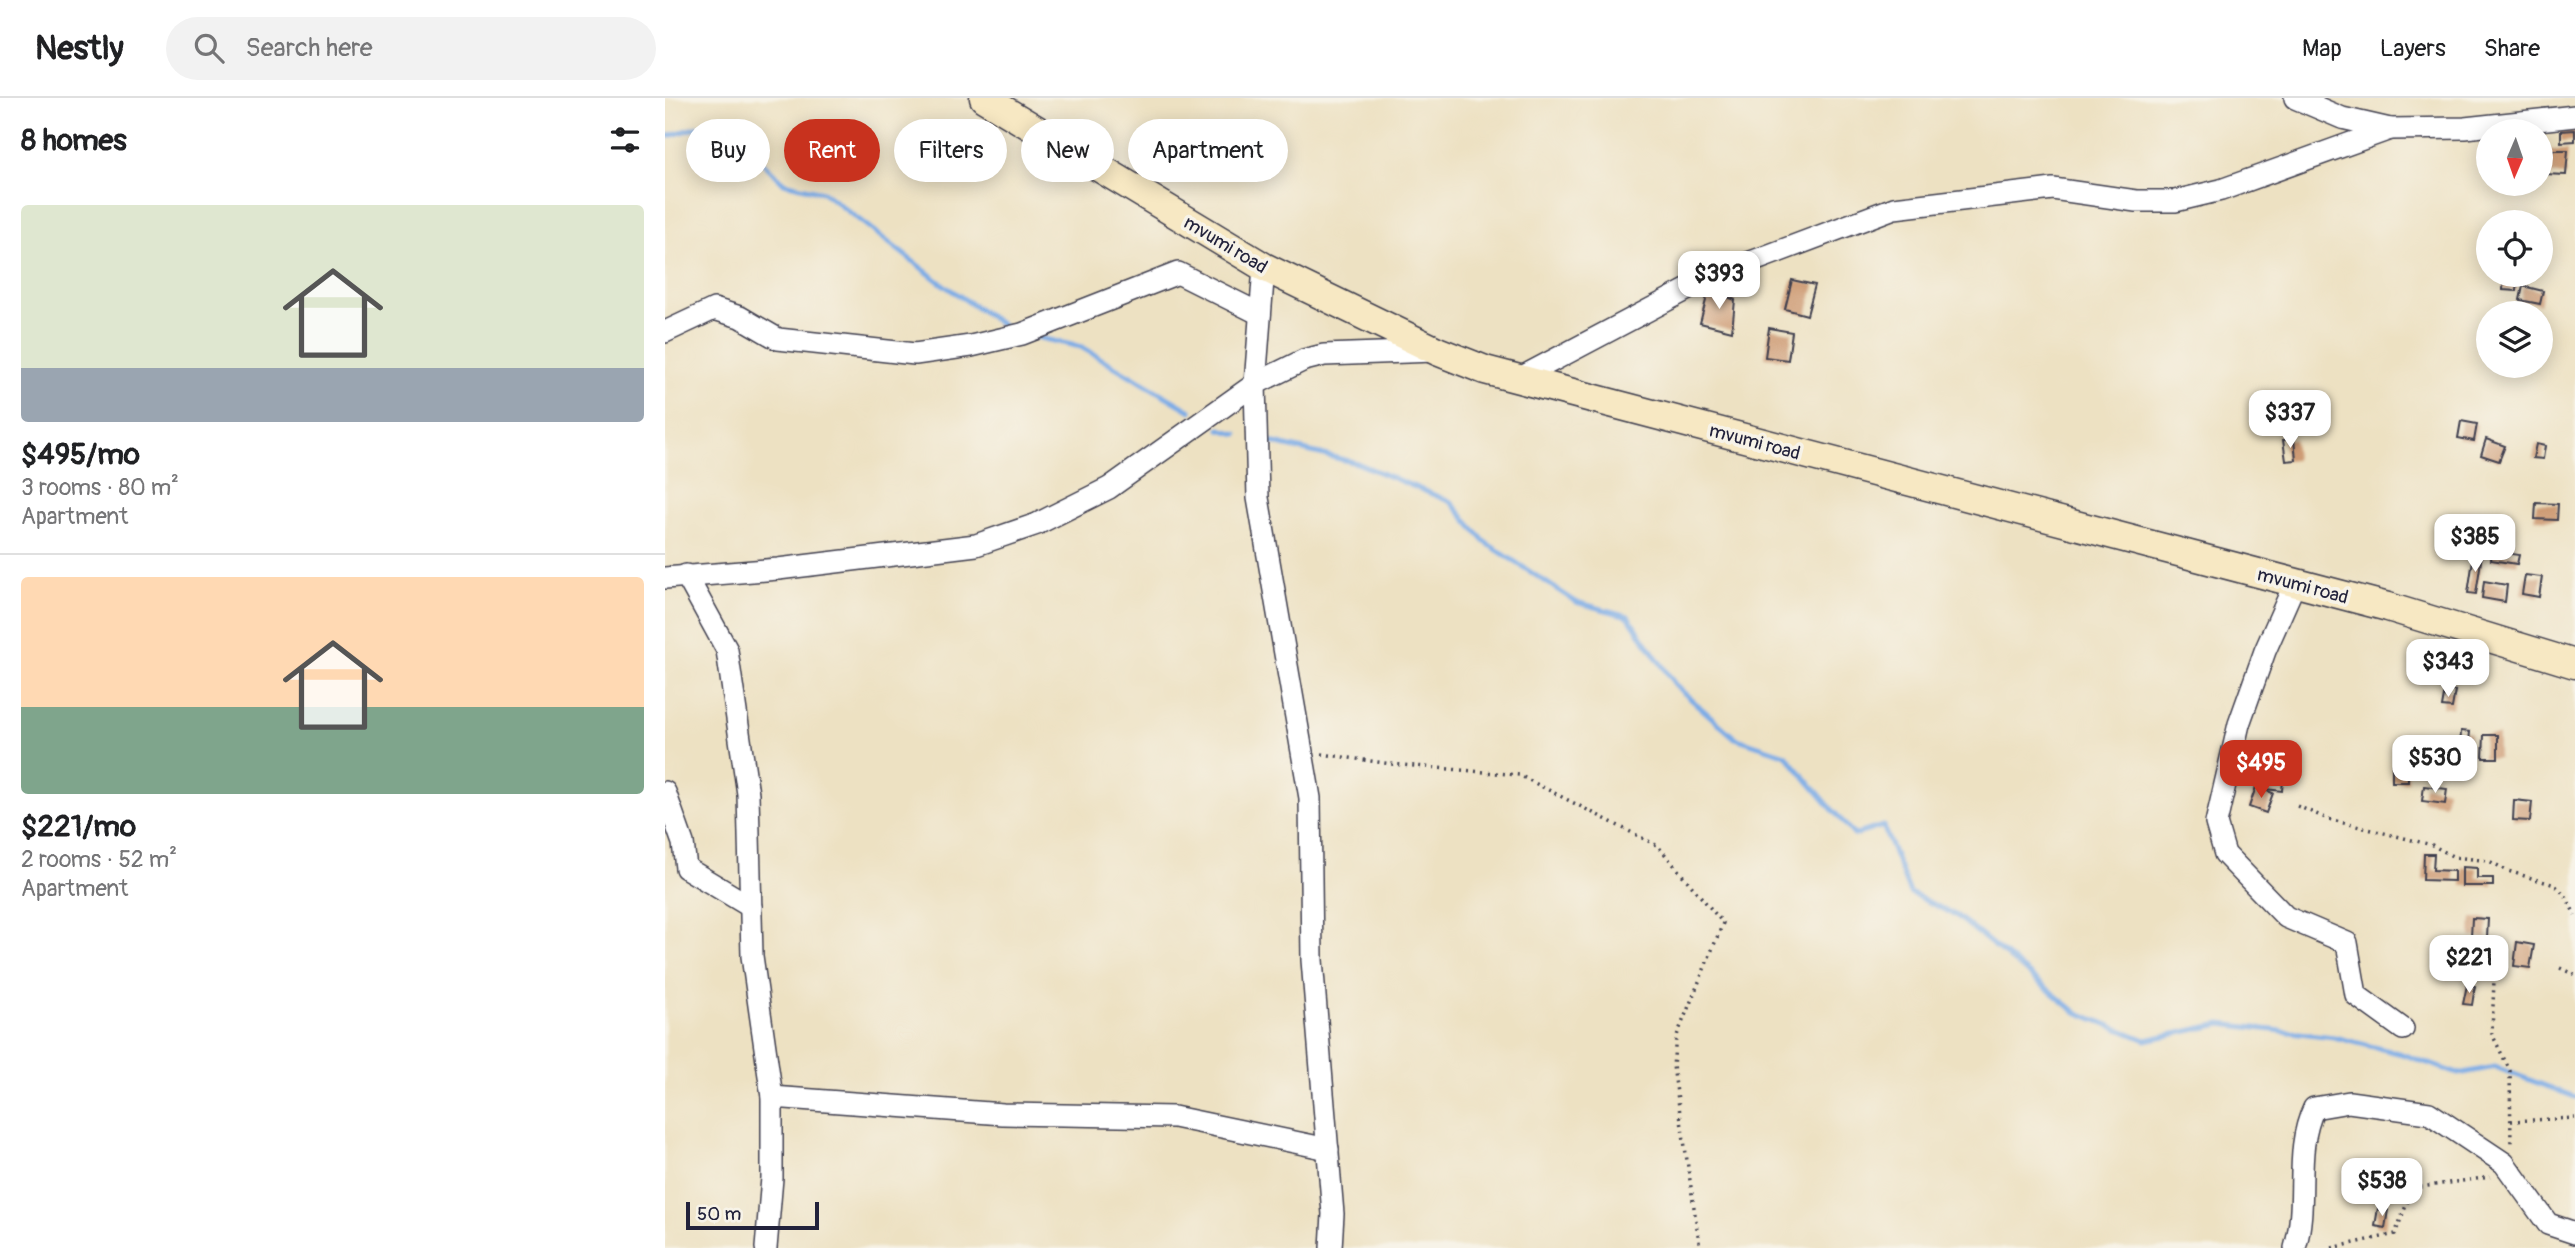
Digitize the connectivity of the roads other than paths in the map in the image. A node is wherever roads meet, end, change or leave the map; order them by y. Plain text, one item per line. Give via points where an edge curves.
1 (984, 98) edge
2 (2295, 98) edge
3 (2566, 98) edge
4 (2575, 107) edge
5 (2575, 116) edge
6 (2390, 129) junction
7 (1264, 267) junction
8 (1261, 314) junction
9 (665, 332) edge
10 (1437, 351) junction
11 (1518, 379) junction
12 (1255, 384) junction
13 (675, 576) edge
14 (2295, 583) junction
15 (2575, 664) edge
16 (665, 792) edge
17 (751, 908) junction
18 (2403, 1029) dead end
19 (772, 1097) junction
20 (1328, 1149) junction
21 (2575, 1233) edge
22 (767, 1248) edge
23 (1331, 1248) edge
24 (2295, 1248) edge

1 - 7 street, mvumi road
2 - 6 street via 2342,118
3 - 4 street
5 - 6 street via 2465,128
6 - 11 street via 2221,190 2175,201 2136,201 2053,188 1894,208 1711,277
7 - 8 street
7 - 10 street, mvumi road
8 - 9 street via 1178,273 1022,334 915,354 778,339 740,317 714,309
8 - 12 street
10 - 11 street, mvumi road
10 - 12 street via 1324,355
11 - 14 street, mvumi road
12 - 13 street via 1109,488 1037,524 988,541 778,569
12 - 20 street via 1258,498 1310,798 1312,960
13 - 17 street via 727,650 748,794
14 - 15 street, mvumi road
14 - 18 street via 2239,724 2216,823 2225,854 2286,917 2347,943 2356,995
16 - 17 street via 683,843 686,868
17 - 19 street via 752,956
19 - 20 street via 1003,1114 1174,1117
19 - 22 street
20 - 23 street
21 - 24 street via 2548,1224 2504,1163 2429,1113 2349,1102 2314,1108 2303,1131 2302,1222

